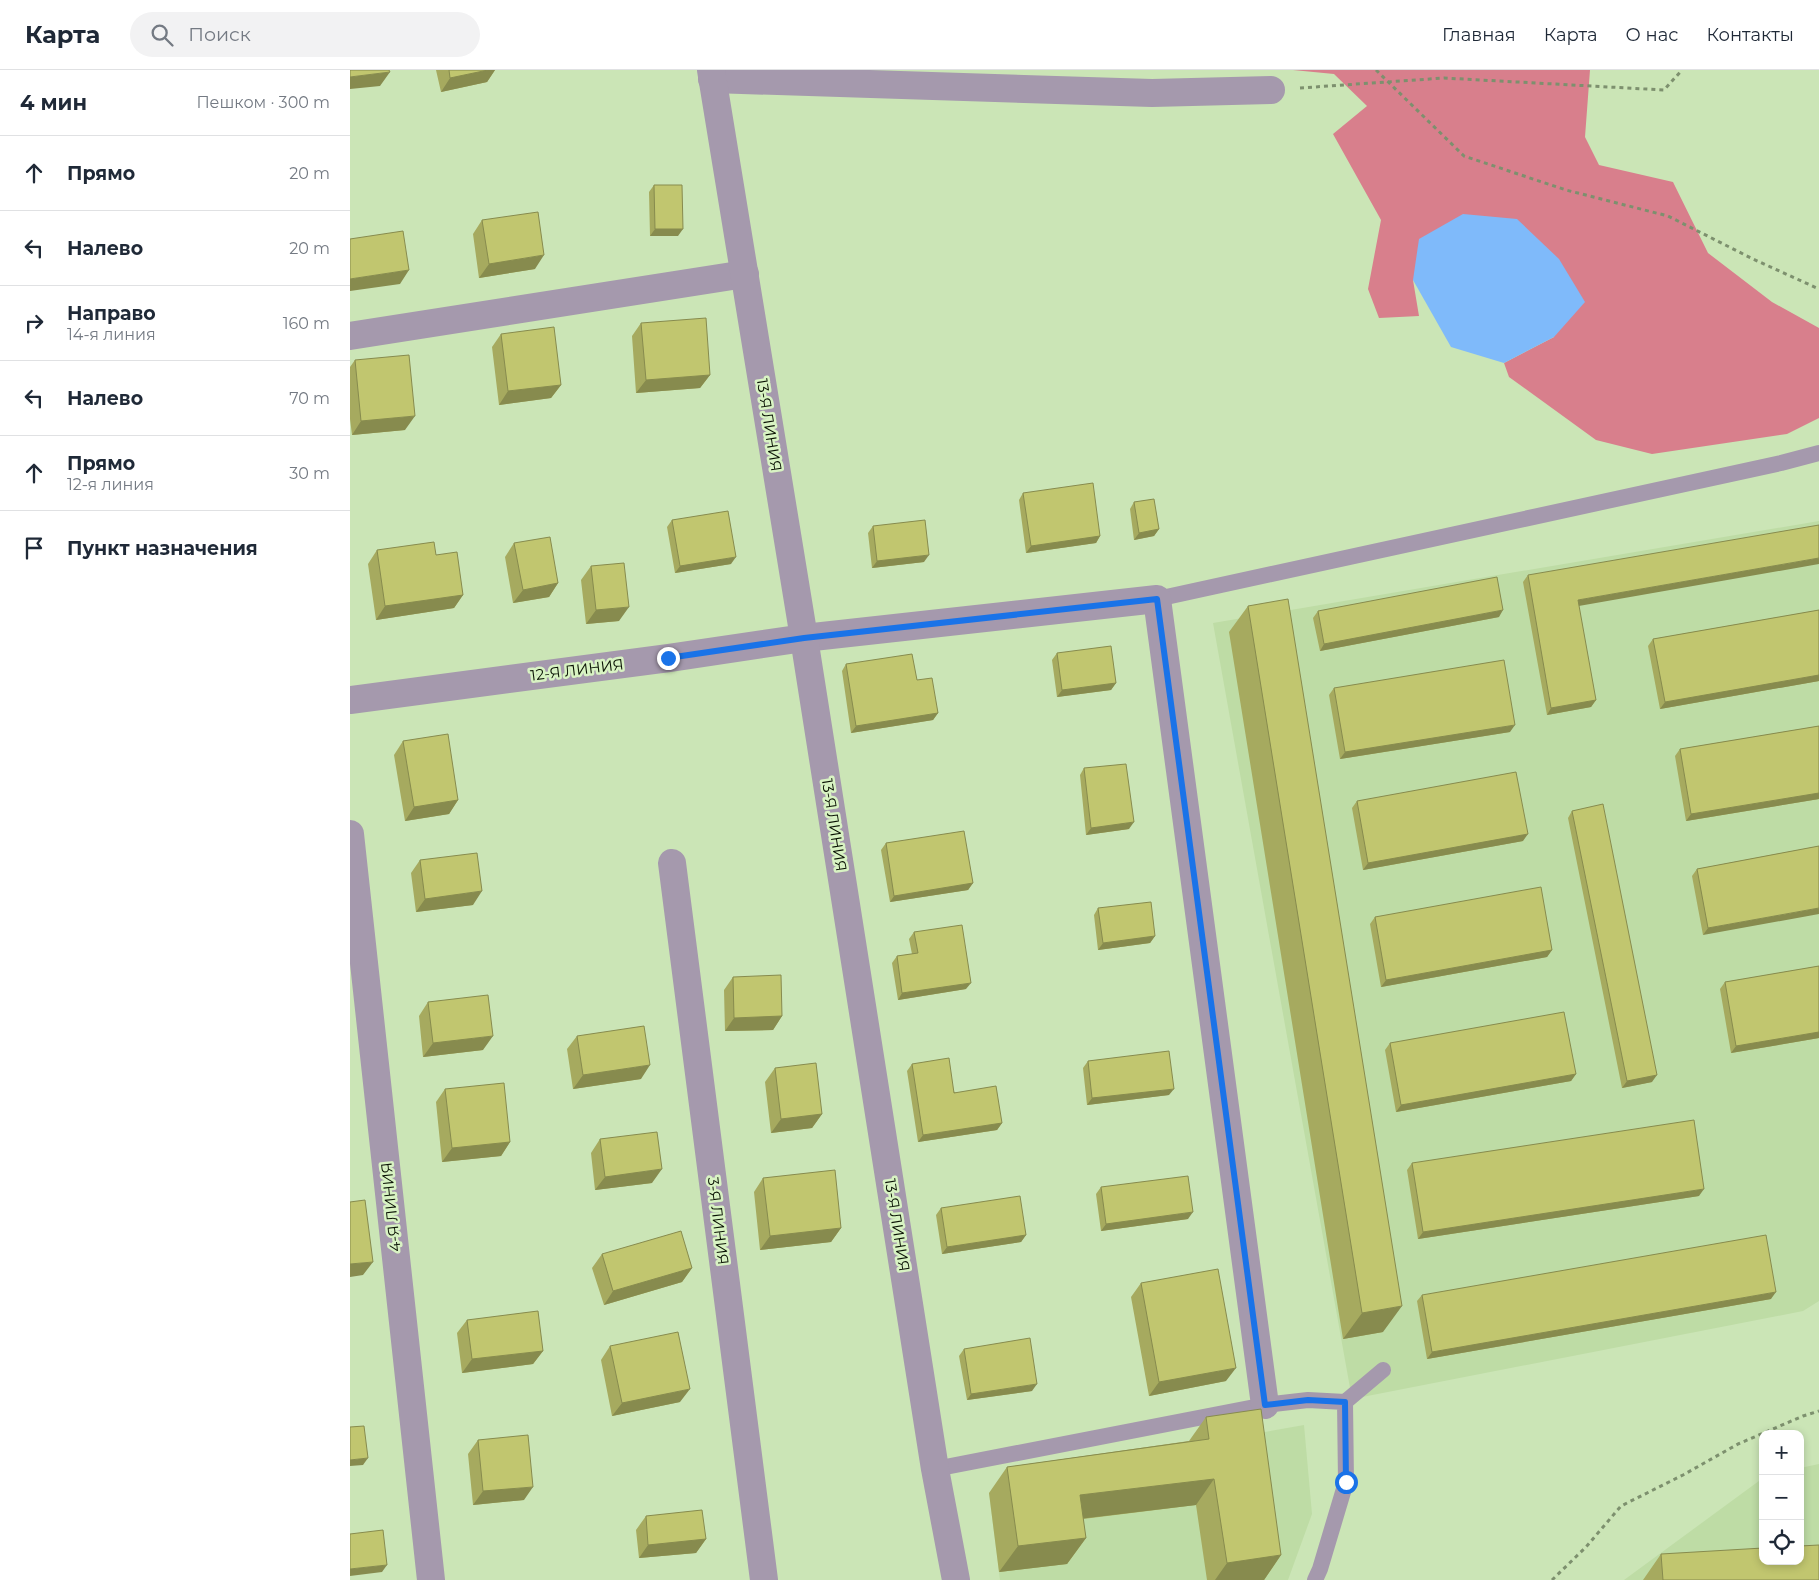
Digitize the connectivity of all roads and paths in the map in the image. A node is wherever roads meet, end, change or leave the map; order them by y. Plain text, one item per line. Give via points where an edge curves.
1 (1376, 70) edge
2 (1682, 70) edge
3 (711, 75) edge
4 (1388, 81) junction
5 (1271, 90) joint
6 (745, 274) junction
7 (1819, 289) edge
8 (350, 336) edge
9 (1819, 452) edge
10 (1157, 599) junction
11 (804, 638) junction
12 (350, 700) edge
13 (350, 834) edge
14 (672, 863) dead end
15 (1383, 1370) dead end
16 (1345, 1402) junction
17 (1265, 1405) junction
18 (1819, 1411) edge
19 (935, 1469) junction
20 (431, 1580) edge
21 (764, 1580) edge
22 (956, 1580) edge
23 (1314, 1580) edge
24 (1552, 1580) edge

1 - 4 path
2 - 4 path via 1664,90 1444,78
3 - 5 street via 1152,93
3 - 6 street, 13-Я ЛИНИЯ
4 - 5 path
4 - 7 path via 1464,156 1566,190 1668,216
6 - 8 street
6 - 11 street, 13-Я ЛИНИЯ
9 - 10 lane via 1782,463
10 - 11 street, 12-Я ЛИНИЯ
10 - 17 street
11 - 12 street, 12-Я ЛИНИЯ
11 - 19 street, 13-Я ЛИНИЯ
13 - 20 street, 4-Я ЛИНИЯ
14 - 21 street, 3-Я ЛИНИЯ
15 - 16 lane
16 - 17 lane via 1308,1400
16 - 23 lane via 1346,1482
17 - 19 lane
18 - 24 path via 1738,1444 1621,1506
19 - 22 street, 13-Я ЛИНИЯ

